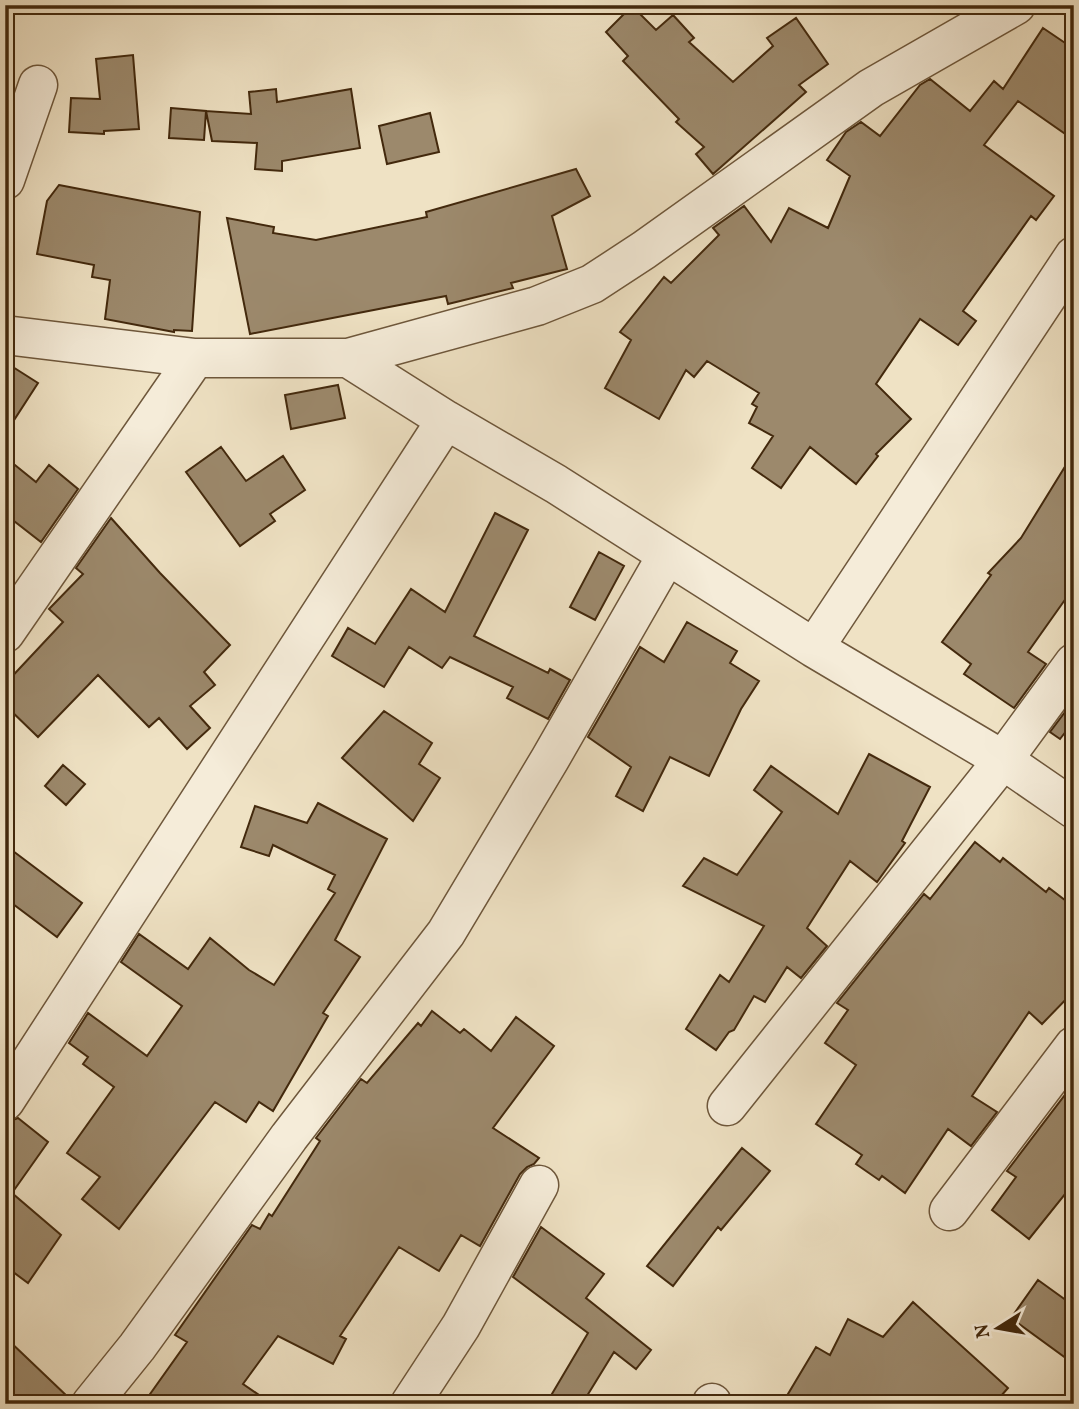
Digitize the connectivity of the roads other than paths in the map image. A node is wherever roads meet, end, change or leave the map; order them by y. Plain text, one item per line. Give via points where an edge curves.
1 (1016, 5) edge
2 (38, 85) dead end
3 (5, 180) edge
4 (1074, 256) edge
5 (5, 335) edge
6 (195, 358) junction
7 (348, 358) junction
8 (446, 420) junction
9 (667, 555) junction
10 (5, 633) edge
11 (814, 649) junction
12 (1074, 663) edge
13 (1003, 760) junction
14 (1074, 809) edge
15 (1074, 1046) edge
16 (5, 1101) edge
17 (727, 1106) dead end
18 (539, 1185) dead end
19 (949, 1211) dead end
20 (91, 1404) edge
21 (410, 1404) edge

1 - 7 street via 871,88 592,284 537,306
2 - 3 street
4 - 11 street
5 - 6 street
6 - 7 street
6 - 10 street
7 - 8 street
8 - 9 street
8 - 16 street
9 - 11 street
9 - 20 street via 446,933
11 - 13 street
12 - 13 street
13 - 14 street
13 - 17 street
15 - 19 street
18 - 21 street via 461,1326

